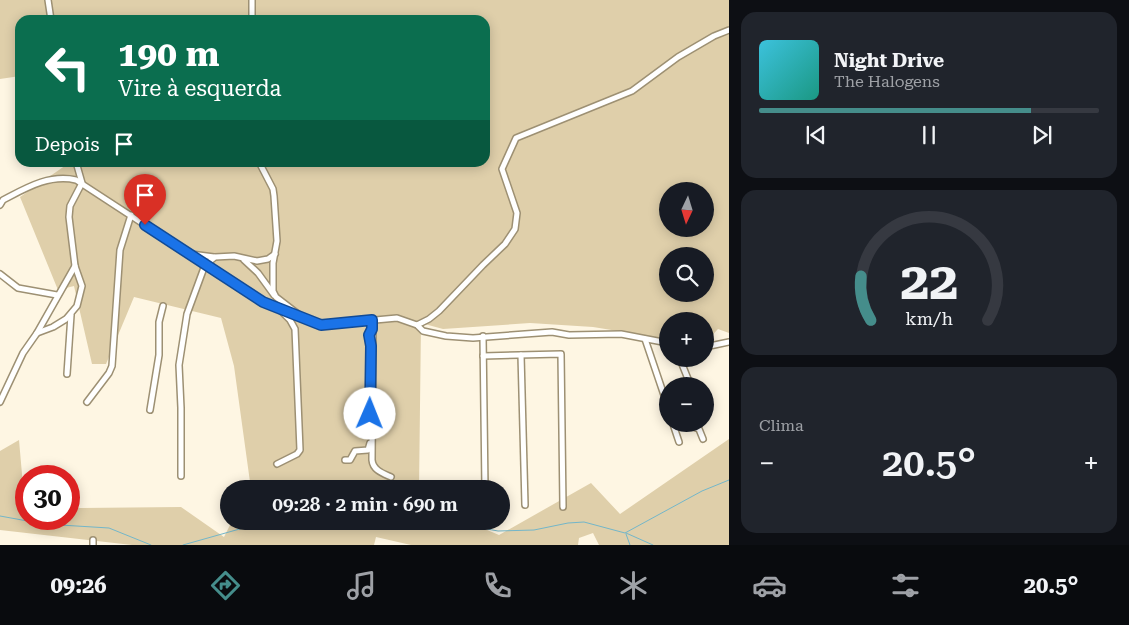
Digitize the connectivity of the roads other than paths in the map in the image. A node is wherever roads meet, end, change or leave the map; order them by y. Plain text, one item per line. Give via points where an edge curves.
1 (48, 0) edge
2 (252, 0) edge
3 (50, 15) edge
4 (252, 15) edge
5 (729, 30) edge
6 (77, 167) edge
7 (262, 167) edge
8 (82, 183) junction
9 (0, 206) edge
10 (131, 215) junction
11 (188, 254) junction
12 (275, 254) junction
13 (215, 257) junction
14 (243, 258) junction
15 (205, 265) junction
16 (75, 266) junction
17 (0, 274) edge
18 (57, 295) junction
19 (276, 297) junction
20 (163, 306) dead end
21 (279, 309) junction
22 (71, 315) junction
23 (301, 316) junction
24 (372, 320) junction
25 (417, 325) junction
26 (372, 329) junction
27 (36, 333) junction
28 (482, 336) junction
29 (645, 339) junction
30 (659, 342) edge
31 (729, 342) edge
32 (714, 346) edge
33 (521, 355) junction
34 (483, 356) junction
35 (67, 374) dead end
36 (659, 381) edge
37 (0, 402) edge
38 (87, 402) dead end
39 (150, 410) dead end
40 (676, 432) edge
41 (700, 432) edge
42 (703, 439) dead end
43 (679, 442) dead end
44 (345, 460) dead end
45 (277, 464) dead end
46 (181, 476) dead end
47 (391, 477) dead end
48 (485, 480) edge
49 (525, 505) dead end
50 (562, 507) dead end

1 - 3 street
2 - 4 street
5 - 25 street via 678,57 632,91 516,138 502,169 517,213 514,229 506,244 440,311
6 - 8 street
7 - 12 street via 273,189
8 - 9 street via 65,177 41,182 3,200
8 - 10 street
8 - 16 street via 70,206 69,217
10 - 11 street
10 - 38 street via 120,250 112,366
11 - 13 street
11 - 15 street
12 - 14 street via 263,261
12 - 19 street via 273,291
13 - 14 street
13 - 15 street
14 - 19 street
15 - 21 street
15 - 46 street via 187,314 179,365
16 - 18 street
16 - 22 street via 82,291
17 - 18 street via 18,288
18 - 27 street
19 - 23 street
20 - 39 street
21 - 23 street
21 - 45 street via 296,329 300,450
22 - 27 street
22 - 35 street
23 - 24 street via 321,325
24 - 25 street via 397,318
24 - 26 street
25 - 28 street via 423,331 446,336
26 - 44 street via 369,335 370,447 366,451 355,451 350,460
26 - 47 street via 372,460 376,470
27 - 37 street
28 - 29 street via 552,332 569,335 621,334
28 - 34 street
29 - 30 street
29 - 36 street
31 - 32 street
33 - 34 street
33 - 49 street
33 - 50 street via 561,354
34 - 48 street
40 - 43 street
41 - 42 street

